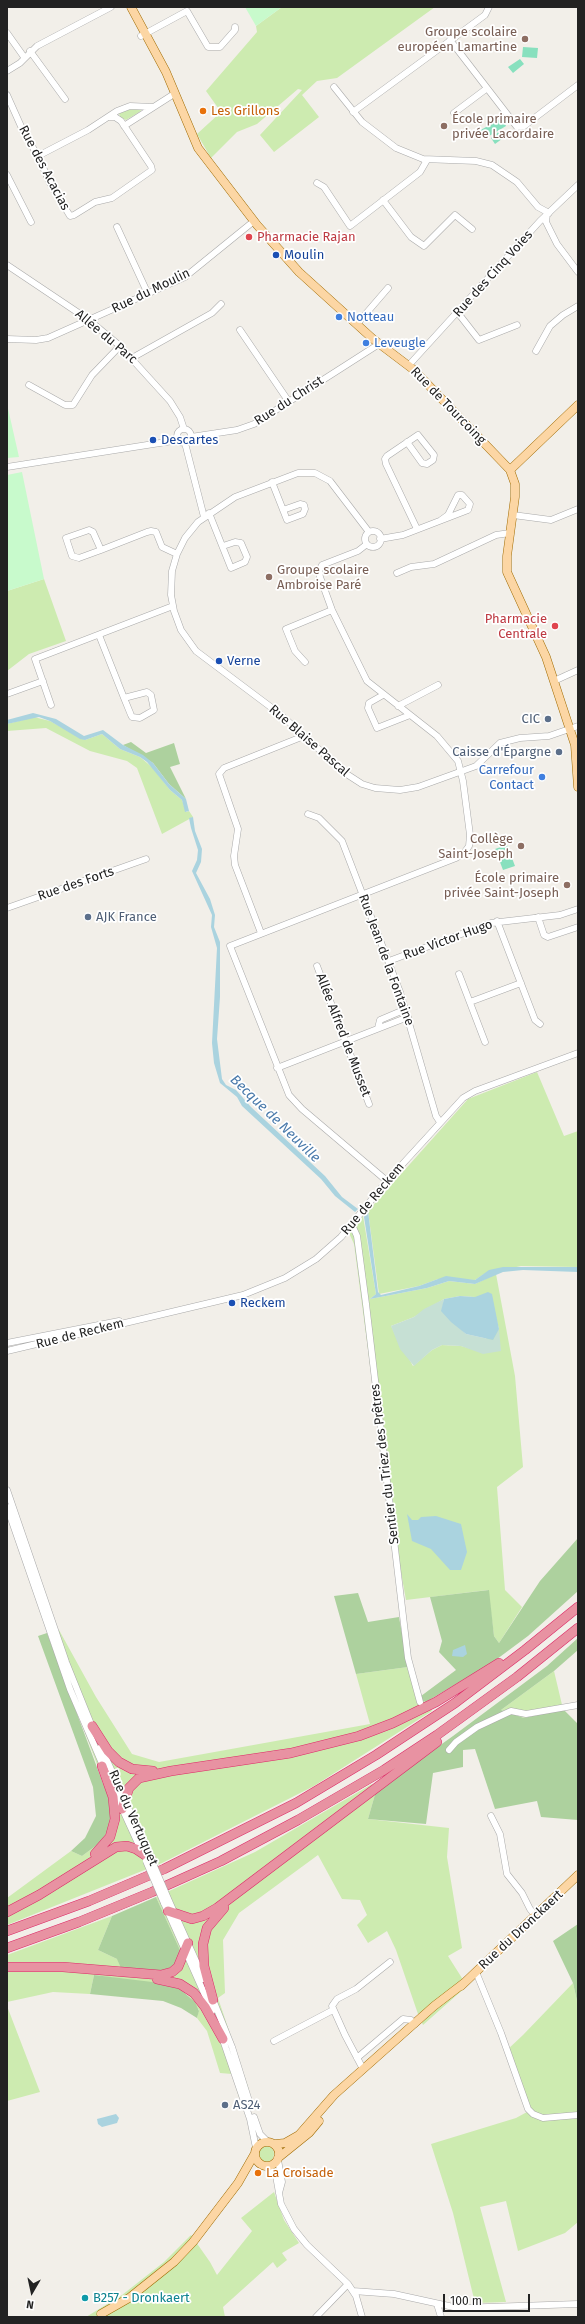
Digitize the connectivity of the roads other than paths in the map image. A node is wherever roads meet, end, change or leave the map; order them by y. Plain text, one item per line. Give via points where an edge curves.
1 (111, 7) edge
2 (125, 7) edge
3 (131, 7) edge
4 (489, 7) edge
5 (235, 27) dead end
6 (7, 33) edge
7 (143, 35) junction
8 (450, 40) junction
9 (30, 51) junction
10 (24, 57) junction
11 (7, 71) edge
12 (578, 85) edge
13 (334, 87) dead end
14 (486, 89) junction
15 (174, 94) junction
16 (7, 95) edge
17 (65, 98) dead end
18 (153, 107) junction
19 (353, 112) junction
20 (454, 113) dead end
21 (109, 117) junction
22 (124, 126) junction
23 (38, 156) junction
24 (427, 160) junction
25 (7, 175) edge
26 (317, 183) dead end
27 (578, 185) edge
28 (383, 200) junction
29 (548, 213) junction
30 (254, 220) junction
31 (31, 222) dead end
32 (116, 227) dead end
33 (472, 230) dead end
34 (7, 265) edge
35 (578, 272) edge
36 (388, 288) dead end
37 (148, 294) junction
38 (221, 304) dead end
39 (578, 306) edge
40 (458, 313) junction
41 (89, 320) junction
42 (357, 324) junction
43 (517, 325) dead end
44 (240, 330) dead end
45 (7, 339) edge
46 (379, 344) junction
47 (120, 346) junction
48 (536, 351) dead end
49 (132, 358) junction
50 (409, 365) junction
51 (29, 385) dead end
52 (289, 402) junction
53 (578, 405) edge
54 (184, 429) junction
55 (192, 437) junction
56 (178, 440) junction
57 (407, 442) junction
58 (185, 443) junction
59 (42, 461) junction
60 (7, 464) edge
61 (7, 467) edge
62 (510, 470) junction
63 (272, 482) junction
64 (578, 509) edge
65 (283, 510) dead end
66 (207, 515) junction
67 (513, 515) junction
68 (441, 520) junction
69 (417, 529) junction
70 (369, 532) junction
71 (510, 533) junction
72 (380, 539) junction
73 (367, 544) junction
74 (223, 546) junction
75 (101, 550) junction
76 (177, 554) junction
77 (397, 574) dead end
78 (172, 606) junction
79 (332, 610) junction
80 (99, 635) junction
81 (305, 662) dead end
82 (578, 670) edge
83 (43, 681) junction
84 (554, 681) junction
85 (438, 685) dead end
86 (7, 694) edge
87 (383, 695) junction
88 (124, 698) junction
89 (51, 705) dead end
90 (398, 706) junction
91 (410, 715) junction
92 (578, 726) edge
93 (569, 729) junction
94 (304, 736) junction
95 (461, 770) junction
96 (578, 771) edge
97 (578, 787) edge
98 (308, 814) dead end
99 (146, 859) dead end
100 (363, 894) junction
101 (7, 908) edge
102 (578, 909) edge
103 (538, 917) junction
104 (498, 921) junction
105 (578, 927) edge
106 (261, 933) junction
107 (388, 961) junction
108 (317, 966) dead end
109 (459, 974) dead end
110 (521, 982) junction
111 (470, 1002) junction
112 (406, 1009) junction
113 (408, 1017) junction
114 (540, 1024) dead end
115 (378, 1028) junction
116 (345, 1042) junction
117 (485, 1042) dead end
118 (578, 1053) edge
119 (277, 1068) junction
120 (369, 1104) dead end
121 (440, 1122) junction
122 (387, 1181) junction
123 (352, 1225) junction
124 (152, 1315) junction
125 (7, 1343) edge
126 (7, 1351) edge
127 (7, 1490) edge
128 (7, 1507) edge
129 (574, 1610) edge
130 (576, 1630) edge
131 (420, 1702) dead end
132 (578, 1705) edge
133 (92, 1726) junction
134 (449, 1750) dead end
135 (102, 1766) junction
136 (171, 1771) junction
137 (124, 1799) junction
138 (122, 1809) junction
139 (491, 1816) dead end
140 (141, 1851) junction
141 (148, 1860) junction
142 (578, 1875) edge
143 (66, 1878) junction
144 (245, 1888) junction
145 (169, 1907) junction
146 (7, 1912) edge
147 (536, 1916) junction
148 (7, 1931) edge
149 (188, 1943) junction
150 (7, 1948) edge
151 (186, 1953) junction
152 (390, 1962) dead end
153 (7, 1967) edge
154 (109, 1972) junction
155 (476, 1972) junction
156 (213, 2000) junction
157 (333, 2010) junction
158 (415, 2024) junction
159 (223, 2040) junction
160 (274, 2041) dead end
161 (357, 2058) junction
162 (363, 2069) junction
163 (340, 2089) junction
164 (578, 2115) edge
165 (271, 2143) junction
166 (255, 2151) junction
167 (278, 2159) junction
168 (264, 2166) junction
169 (238, 2183) junction
170 (279, 2195) junction
171 (348, 2284) junction
172 (353, 2291) junction
173 (437, 2304) junction
174 (578, 2304) edge
175 (98, 2315) edge
176 (316, 2317) edge
177 (362, 2317) edge
178 (441, 2317) edge

1 - 9 street
2 - 7 main road, Rue de Tourcoing
3 - 7 main road, Rue de Tourcoing
4 - 8 street via 485,15
5 - 7 street via 222,46 216,49 208,47 187,11
6 - 10 street
7 - 15 main road, Rue de Tourcoing
8 - 14 street
8 - 19 street
9 - 10 street
9 - 17 street
10 - 11 street via 20,63
12 - 14 street via 521,127 513,124
13 - 19 street
14 - 20 street
15 - 18 street
15 - 30 main road, Rue de Tourcoing via 198,148
16 - 23 street, Rue des Acacias
18 - 21 street via 127,107
18 - 22 street
19 - 24 street via 366,126 396,148
21 - 22 street via 118,118
21 - 23 street
22 - 23 street, Rue des Acacias via 152,170 112,198 95,202 74,215 68,214 61,203
24 - 28 street via 420,172
24 - 29 street via 476,161 496,166 517,182 535,205
25 - 31 street
26 - 28 street via 324,187 350,226
27 - 29 street, Rue des Cinq Voies
28 - 33 street via 411,237 424,246 455,215
29 - 35 street via 546,222 557,244
29 - 40 street, Rue des Cinq Voies
30 - 37 street, Rue du Moulin via 189,274
30 - 42 main road, Rue de Tourcoing via 291,264
32 - 37 street
34 - 41 street, Allée du Parc
36 - 42 street
37 - 41 street, Rue du Moulin
38 - 49 street via 215,311
39 - 48 street via 550,326
40 - 43 street via 479,340
40 - 50 street, Rue des Cinq Voies
41 - 45 street, Rue du Moulin via 58,334 36,340
41 - 47 street, Allée du Parc
42 - 46 main road, Rue de Tourcoing
44 - 52 street
46 - 50 main road, Rue de Tourcoing
46 - 52 street, Rue du Christ
47 - 49 street, Allée du Parc
47 - 51 street via 92,374 73,405 65,405
49 - 54 street, Allée du Parc via 170,401
50 - 62 main road, Rue de Tourcoing
52 - 55 street, Rue du Christ via 248,427
53 - 62 main road
54 - 55 street via 190,432
54 - 56 street via 178,433
55 - 58 street
56 - 58 street
56 - 59 street
57 - 57 street via 422,463 427,464 432,460 434,455 418,434
57 - 69 street via 387,456 386,464
58 - 66 street
59 - 60 street
59 - 61 street
62 - 67 main road, Rue de Tourcoing via 515,487
63 - 65 street
63 - 66 street, Rue Blaise Pascal via 235,497
63 - 70 street, Rue Blaise Pascal via 302,472 322,476 334,486
64 - 67 street via 565,516 548,520
66 - 74 street
66 - 76 street, Rue Blaise Pascal via 185,538
67 - 71 main road, Rue de Tourcoing
68 - 68 street via 468,510 470,504 462,495 458,495 448,515
68 - 69 street
69 - 72 street
70 - 72 street via 376,532
70 - 73 street via 365,537
71 - 77 street via 496,535 434,564 411,567
71 - 84 main road, Rue de Tourcoing via 506,560 509,579 541,643
72 - 73 street via 375,546
73 - 79 street via 358,551 320,568 319,574
74 - 74 street via 241,543 247,557 245,562 231,568
75 - 75 street via 92,531 86,530 66,538 74,557 79,558
75 - 76 street via 151,531 156,532 162,547
76 - 78 street, Rue Blaise Pascal via 171,577
78 - 80 street
78 - 94 street, Rue Blaise Pascal via 181,630 194,648
79 - 81 street via 286,629 295,651
79 - 87 street via 364,677
80 - 83 street via 35,659
80 - 88 street
82 - 84 street
83 - 86 street
83 - 89 street
84 - 93 main road, Rue de Tourcoing
85 - 90 street
87 - 90 street
87 - 91 street via 369,703 368,708 377,728
88 - 88 street via 147,692 151,695 154,710 151,714 134,718
90 - 91 street
91 - 95 street via 446,745 458,761
92 - 93 street, Rue Blaise Pascal
93 - 95 street, Rue Blaise Pascal via 546,736 500,743 478,764
93 - 96 main road, Rue de Tourcoing via 576,749
94 - 95 street, Rue Blaise Pascal via 350,777 375,788 408,789
94 - 106 street via 229,765 219,774 238,829 235,865
95 - 100 street via 470,835 467,850 456,858
96 - 97 main road, Rue de Tourcoing
98 - 100 street, Rue Jean de la Fontaine via 319,818 340,838
99 - 101 street, Rue des Forts
100 - 106 street
100 - 107 street, Rue Jean de la Fontaine
102 - 103 street, Rue Victor Hugo via 560,915
103 - 104 street, Rue Victor Hugo
103 - 105 street via 544,935 548,938
104 - 107 street, Rue Victor Hugo
104 - 110 street
106 - 119 street via 230,946
107 - 112 street, Rue Jean de la Fontaine
108 - 116 street, Allée Alfred de Musset
109 - 111 street
110 - 111 street
110 - 114 street via 535,1020
111 - 117 street
112 - 113 street, Rue Jean de la Fontaine
112 - 115 street via 380,1020
113 - 115 street
113 - 121 street, Rue Jean de la Fontaine via 436,1116
115 - 116 street
116 - 119 street
116 - 120 street, Allée Alfred de Musset
118 - 121 street, Rue de Reckem via 472,1092
119 - 122 street via 286,1091 298,1106
121 - 122 street, Rue de Reckem
122 - 123 street, Rue de Reckem
123 - 124 street, Rue de Reckem via 316,1259 273,1284 243,1295
123 - 131 street, Sentier du Triez des Prêtres via 357,1236 366,1304 408,1658
124 - 125 street, Rue de Reckem
124 - 126 street, Rue de Reckem
127 - 133 street, Rue du Vertuquet via 66,1662
128 - 135 street, Rue du Vertuquet via 70,1689
129 - 136 highway via 462,1687 425,1708 379,1728 302,1750
129 - 148 highway via 509,1663 444,1710 296,1803 170,1866 83,1903
130 - 144 highway via 519,1681
130 - 150 highway via 464,1716 384,1770 305,1817 152,1892 80,1922
132 - 134 street via 526,1714 511,1711 476,1727
133 - 136 highway via 108,1751 123,1765 142,1771
133 - 137 street, Rue du Vertuquet
135 - 138 street, Rue du Vertuquet
135 - 143 highway via 114,1802 113,1830 105,1844
136 - 137 highway via 136,1780 128,1788
137 - 138 highway
137 - 141 street, Rue du Vertuquet
138 - 140 street, Rue du Vertuquet
139 - 147 street via 500,1834 507,1874
140 - 141 highway
140 - 143 highway via 127,1846 116,1847
141 - 145 street, Rue du Vertuquet, bridge
142 - 147 main road, Rue du Dronckaert
143 - 146 highway
144 - 145 highway via 203,1916 192,1919
144 - 156 highway via 212,1920 204,1936 203,1959
145 - 149 street, Rue du Vertuquet
145 - 151 street, Rue du Vertuquet
147 - 155 main road, Rue du Dronckaert
149 - 151 highway
149 - 156 street, Rue du Vertuquet
151 - 154 highway via 178,1967 165,1975
151 - 159 street, Rue du Vertuquet
152 - 157 street via 356,1989 337,1999 333,2004
153 - 154 highway via 54,1966
154 - 159 highway via 166,1980 187,1988 203,2004
155 - 158 main road, Rue du Dronckaert via 442,2005
155 - 164 street via 497,2021 528,2109 543,2118
156 - 165 street, Rue du Vertuquet via 232,2047 258,2131
157 - 160 street
157 - 161 street
158 - 161 street via 407,2018 403,2020
158 - 162 main road, Rue du Dronckaert
159 - 166 street, Rue du Vertuquet via 250,2119
161 - 162 street
162 - 163 main road, Rue du Dronckaert
163 - 165 main road, Rue du Dronckaert via 299,2135 285,2143
163 - 167 main road, Rue du Dronckaert via 312,2130
165 - 166 main road via 261,2143
165 - 167 main road via 279,2150
166 - 168 main road via 257,2161
166 - 169 main road
167 - 168 main road via 272,2165
167 - 170 street via 282,2184
168 - 169 main road via 255,2167
168 - 170 street via 276,2176
169 - 175 main road via 205,2225 165,2265
170 - 171 street via 297,2234
171 - 172 street
171 - 176 street
172 - 173 street via 394,2294
172 - 177 street
173 - 174 street via 468,2309
173 - 178 street

